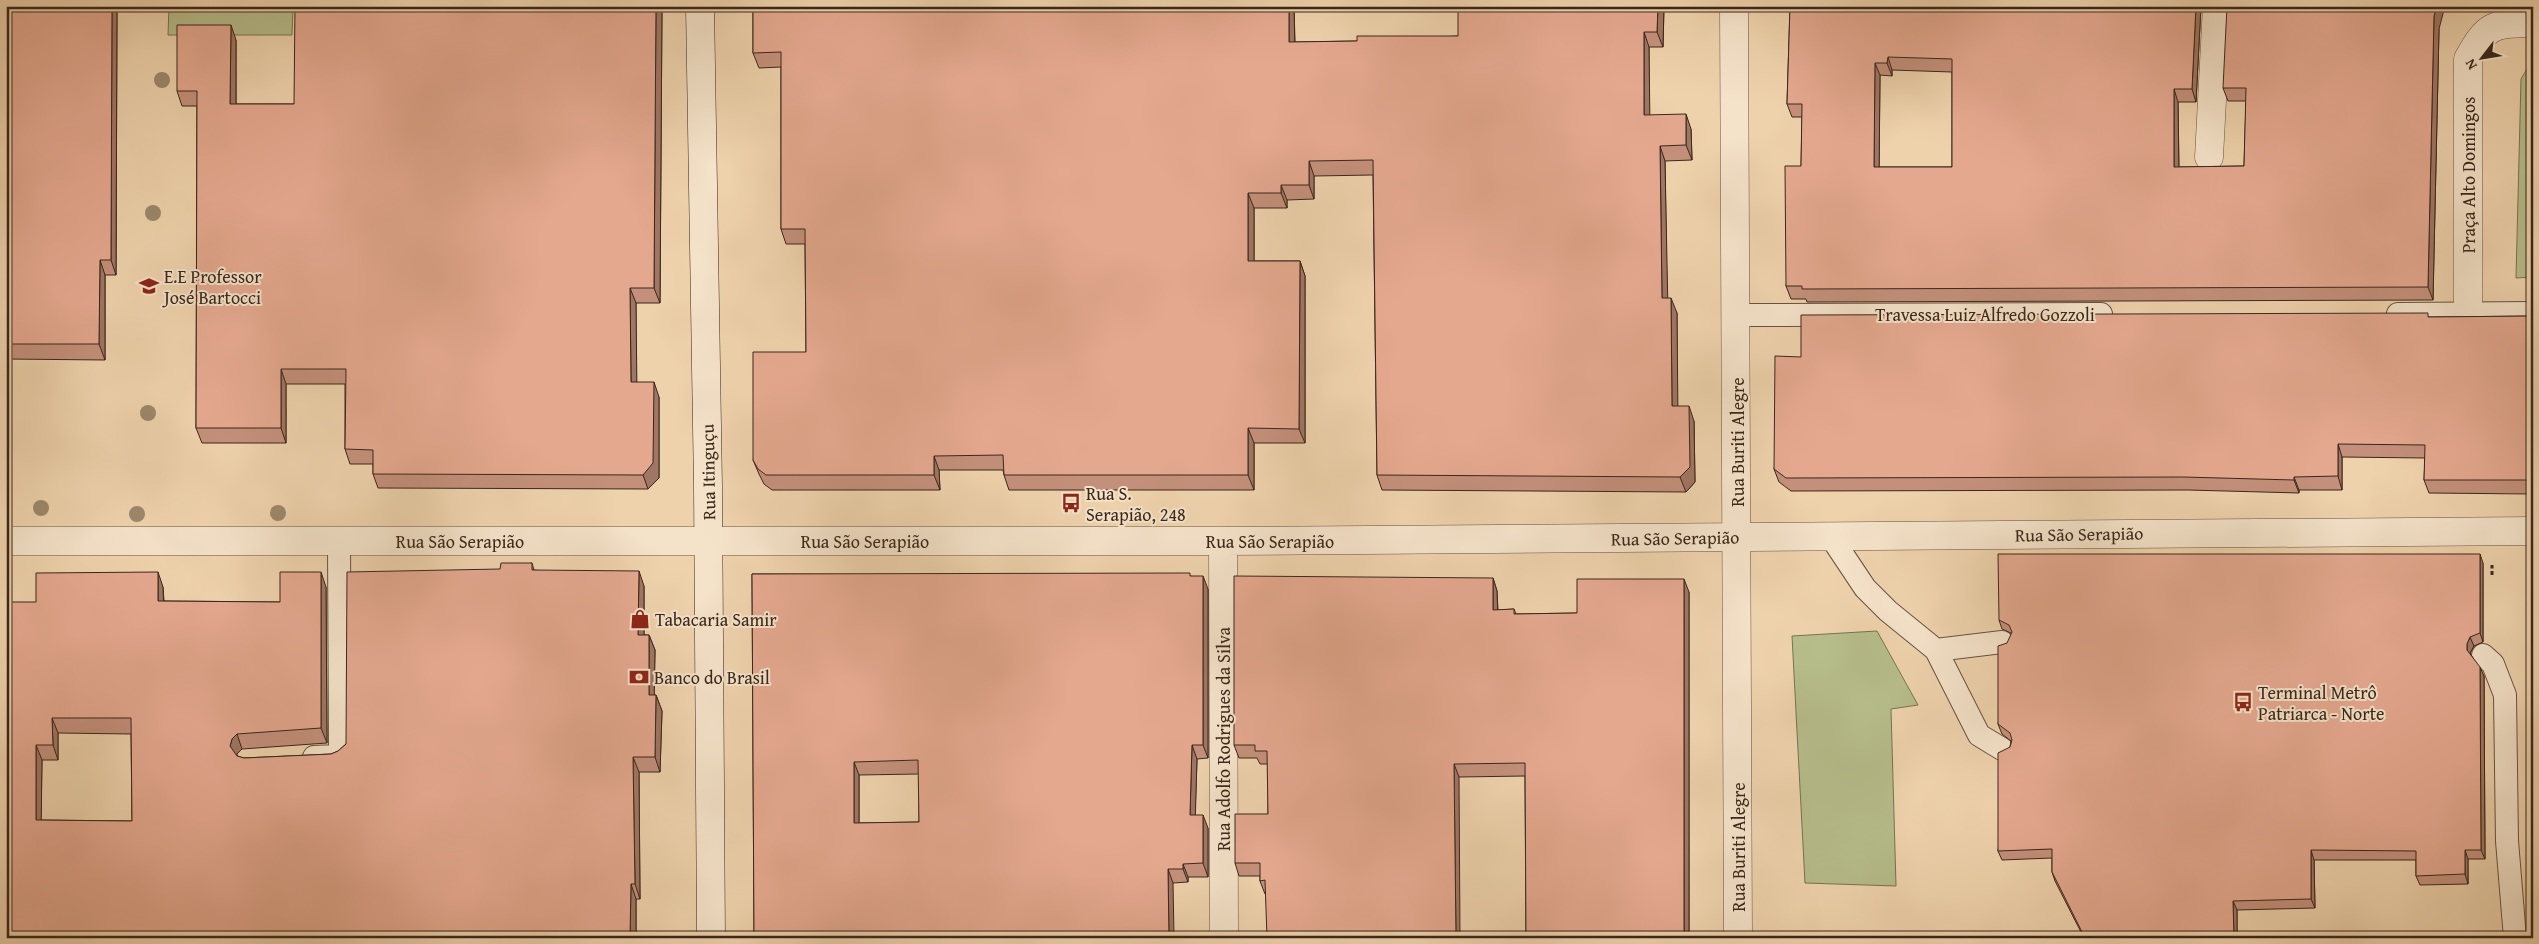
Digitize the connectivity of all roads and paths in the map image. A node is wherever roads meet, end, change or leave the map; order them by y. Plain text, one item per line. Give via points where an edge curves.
1 (700, 6) edge
2 (1734, 6) edge
3 (2217, 6) edge
4 (2533, 23) edge
5 (2209, 157) dead end
6 (2533, 313) edge
7 (2126, 314) edge
8 (2373, 314) edge
9 (2468, 314) junction
10 (1737, 315) junction
11 (2533, 531) edge
12 (1737, 537) junction
13 (1831, 537) junction
14 (6, 541) edge
15 (339, 541) junction
16 (708, 541) junction
17 (1223, 541) junction
18 (2002, 642) dead end
19 (1936, 650) junction
20 (2484, 655) dead end
21 (2002, 749) edge
22 (294, 758) edge
23 (711, 938) edge
24 (1224, 938) edge
25 (1738, 938) edge
26 (2515, 938) edge

1 - 16 street, Rua Itinguçu
2 - 10 street, Rua Buriti Alegre
3 - 5 street
4 - 9 street, Praça Alto Domingos via 2499,24 2481,35 2468,59
6 - 9 lane
7 - 10 lane, Travessa Luiz Alfredo Gozzoli
8 - 9 lane
10 - 12 street, Rua Buriti Alegre
11 - 13 street, Rua São Serapião
12 - 13 street, Rua São Serapião
12 - 17 street, Rua São Serapião
12 - 25 street, Rua Buriti Alegre
13 - 19 lane via 1865,588
14 - 15 street, Rua São Serapião
15 - 16 street, Rua São Serapião
15 - 22 lane via 340,753 336,756
16 - 17 street, Rua São Serapião
16 - 23 street, Rua Itinguçu
17 - 24 street, Rua Adolfo Rodrigues da Silva
18 - 19 lane
19 - 21 lane via 1978,734
20 - 26 lane via 2492,664 2505,695 2507,841

